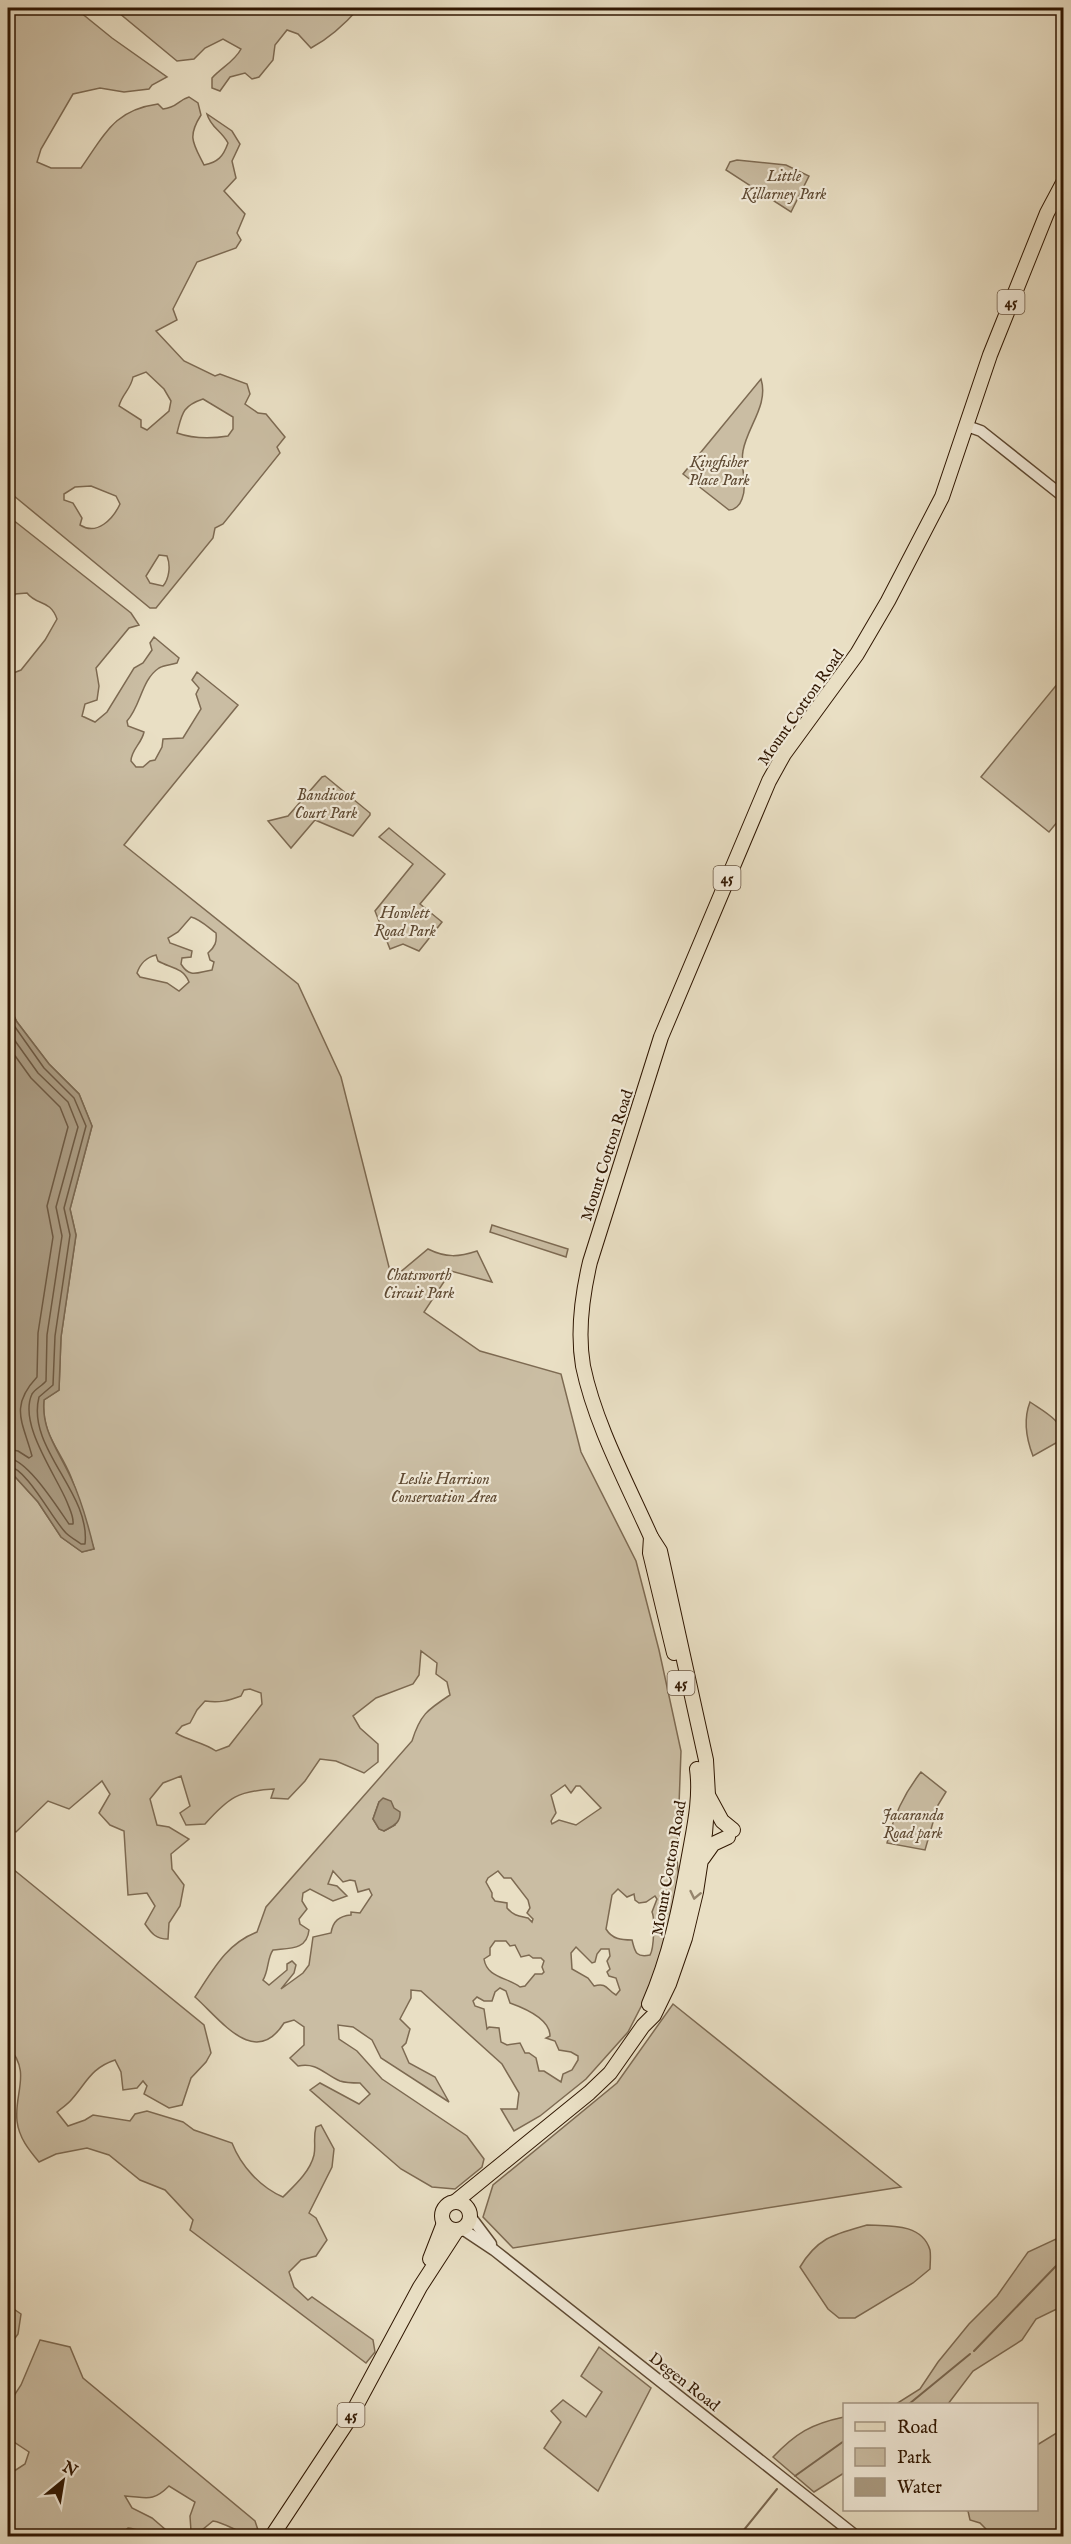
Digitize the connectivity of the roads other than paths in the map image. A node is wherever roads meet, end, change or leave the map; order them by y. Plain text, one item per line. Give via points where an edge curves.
1 (1064, 181) edge
2 (967, 426) junction
3 (1064, 496) edge
4 (651, 1537) junction
5 (708, 1795) junction
6 (702, 1859) junction
7 (643, 2026) junction
8 (484, 2179) junction
9 (455, 2202) junction
10 (469, 2213) junction
11 (454, 2227) junction
12 (494, 2250) junction
13 (272, 2536) edge
14 (856, 2536) edge

1 - 2 main road, Mount Cotton Road / 45 via 1019,281
2 - 3 street via 981,431
2 - 4 main road, Mount Cotton Road / 45 via 942,497 888,601 857,654 784,754 769,781 661,1036 598,1231 583,1295 584,1366 605,1432
4 - 5 main road, Mount Cotton Road / 45 via 660,1551 704,1742
4 - 7 main road, Mount Cotton Road / 45 via 650,1553 693,1735 698,1794 673,1939
5 - 6 main road, Mount Cotton Road / 45
5 - 6 main road via 730,1833 713,1844
6 -> 7 main road, Mount Cotton Road / 45 via 672,1976 654,2015
7 - 8 main road, Mount Cotton Road / 45 via 623,2057 589,2093
8 - 9 main road, Mount Cotton Road / 45
8 - 10 main road, Mount Cotton Road / 45 via 472,2196
9 - 10 main road
9 - 11 main road, 45 via 444,2208 441,2215
10 - 11 main road, 45 via 467,2223
10 - 12 street, Degen Road
11 - 12 street, Degen Road
11 - 13 main road, 45 via 363,2395
12 - 14 street, Degen Road

